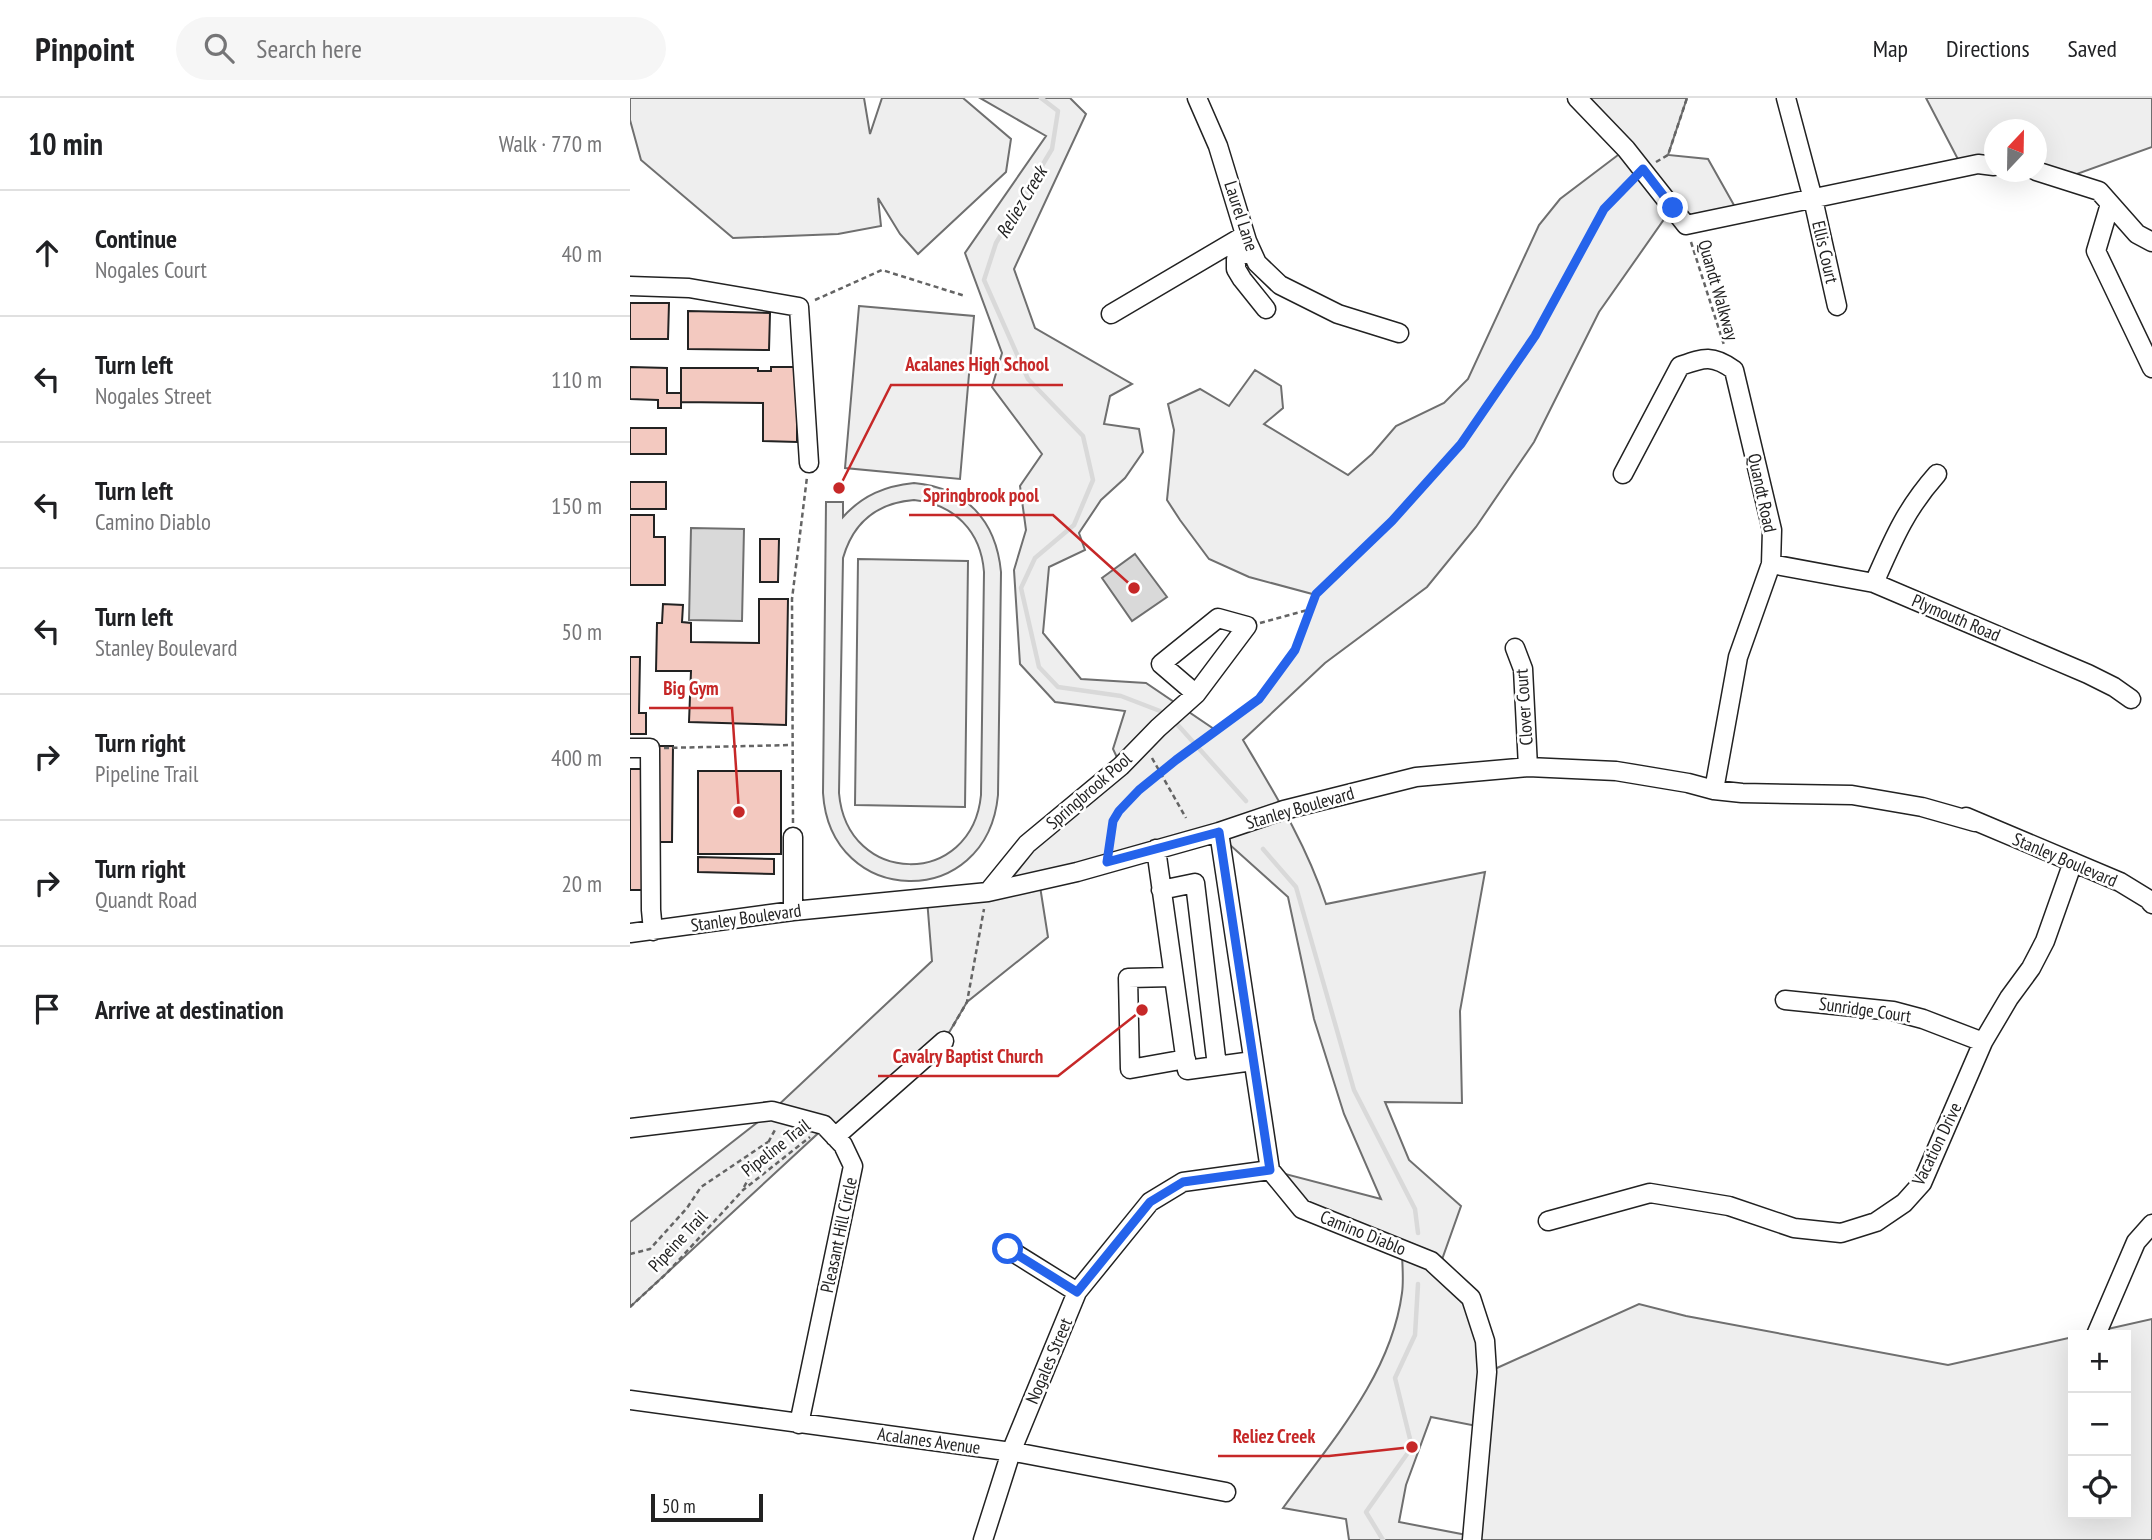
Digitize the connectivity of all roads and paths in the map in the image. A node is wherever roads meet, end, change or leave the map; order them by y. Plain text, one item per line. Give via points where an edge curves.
1 (1196, 98) edge
2 (1577, 98) edge
3 (1686, 98) edge
4 (1786, 98) edge
5 (1984, 164) edge
6 (1643, 169) junction
7 (2047, 174) edge
8 (1813, 199) junction
9 (2110, 204) junction
10 (1686, 225) junction
11 (1247, 242) junction
12 (2152, 242) edge
13 (630, 286) edge
14 (965, 296) dead end
15 (1837, 306) dead end
16 (799, 307) junction
17 (1266, 309) dead end
18 (1111, 314) dead end
19 (1399, 333) dead end
20 (1720, 362) junction
21 (2152, 368) edge
22 (809, 463) joint
23 (1622, 474) dead end
24 (1937, 474) dead end
25 (1771, 564) junction
26 (1874, 583) junction
27 (1311, 609) junction
28 (1247, 626) junction
29 (1515, 648) dead end
30 (1196, 694) junction
31 (2131, 699) dead end
32 (1143, 743) junction
33 (792, 745) junction
34 (630, 748) edge
35 (650, 748) junction
36 (1528, 767) junction
37 (1161, 773) junction
38 (1713, 790) junction
39 (1186, 818) dead end
40 (1219, 832) junction
41 (793, 837) joint
42 (1156, 849) junction
43 (1107, 862) junction
44 (2073, 862) junction
45 (1161, 890) junction
46 (988, 892) junction
47 (2152, 904) edge
48 (793, 911) junction
49 (653, 930) junction
50 (630, 933) edge
51 (1174, 977) junction
52 (1785, 1000) dead end
53 (944, 1041) joint
54 (1983, 1042) junction
55 (1186, 1059) junction
56 (1253, 1060) junction
57 (1217, 1066) junction
58 (630, 1128) edge
59 (830, 1131) junction
60 (1270, 1170) junction
61 (743, 1190) junction
62 (1548, 1221) dead end
63 (2152, 1224) edge
64 (1008, 1249) dead end
65 (630, 1254) edge
66 (1077, 1292) junction
67 (630, 1307) edge
68 (2098, 1330) edge
69 (630, 1400) edge
70 (799, 1424) junction
71 (1011, 1452) junction
72 (1226, 1492) dead end
73 (983, 1540) edge
74 (1472, 1540) edge

1 - 11 street, Laurel Lane via 1218,146
2 - 6 street
3 - 6 path via 1668,155
4 - 8 street, Ellis Court
5 - 8 street
6 - 10 street
6 - 27 path via 1604,209 1535,336 1461,444 1392,521 1316,594
7 - 9 street via 2099,191
8 - 10 street
8 - 15 street, Ellis Court
9 - 12 street via 2137,234
9 - 21 street via 2096,251
10 - 20 path, Quandt Walkway via 1724,344
11 - 17 street via 1236,259 1236,269
11 - 18 street
11 - 19 street, Laurel Lane via 1257,263 1280,285 1338,314
13 - 16 street via 689,288
14 - 16 path via 882,270
16 - 22 street
20 - 23 street via 1704,357 1680,366
20 - 25 street, Quandt Road via 1734,370 1772,530
22 - 33 path via 792,599
24 - 26 street via 1901,523
25 - 26 street, Plymouth Road
25 - 38 street, Quandt Road via 1738,657
26 - 31 street, Plymouth Road via 2088,674
27 - 28 path
27 - 37 path via 1295,650 1259,699
28 - 30 street, Springbrook Pool
28 - 30 street via 1218,618 1161,664
29 - 36 street, Clover Court via 1524,669
30 - 32 street, Springbrook Pool
32 - 37 path
32 - 46 street, Springbrook Pool via 1027,844
33 - 35 path
33 - 41 path
34 - 35 street
35 - 49 street
36 - 38 street, Stanley Boulevard via 1616,771
36 - 40 street, Stanley Boulevard via 1416,777 1284,810
37 - 39 path
37 - 43 path via 1119,811 1113,821
38 - 44 street, Stanley Boulevard via 1867,792 1922,799
40 - 42 street, Stanley Boulevard
40 - 56 street
41 - 48 street
42 - 43 street, Stanley Boulevard
42 - 45 street
43 - 46 street, Stanley Boulevard
44 - 47 street, Stanley Boulevard via 2120,882
44 - 54 street, Vacation Drive via 2045,941
45 - 51 street
45 - 57 street via 1195,883
46 - 48 street, Stanley Boulevard
46 - 53 path via 967,1002
48 - 49 street, Stanley Boulevard
49 - 50 street, Stanley Boulevard
51 - 55 street
51 - 55 street via 1128,978 1130,1069
52 - 54 street, Sunridge Court via 1892,1011
53 - 59 street
54 - 62 street, Vacation Drive via 1922,1183 1904,1203 1876,1222 1841,1233 1794,1228 1729,1206 1650,1193
55 - 57 street via 1188,1070
56 - 57 street
56 - 60 street
58 - 59 street via 772,1111
59 - 61 path, Pipeline Trail
59 - 70 street, Pleasant Hill Circle via 853,1166
60 - 66 street, Nogales Street via 1183,1182 1150,1202
60 - 74 street, Camino Diablo via 1302,1209 1431,1261 1472,1298 1485,1341 1487,1372
61 - 65 path via 768,1142 701,1187 650,1249
61 - 67 path, Pipeine Trail
63 - 68 street via 2136,1242
64 - 66 street
66 - 71 street, Nogales Street
69 - 70 street, Acalanes Avenue
70 - 71 street, Acalanes Avenue
71 - 72 street, Acalanes Avenue
71 - 73 street, Nogales Street

